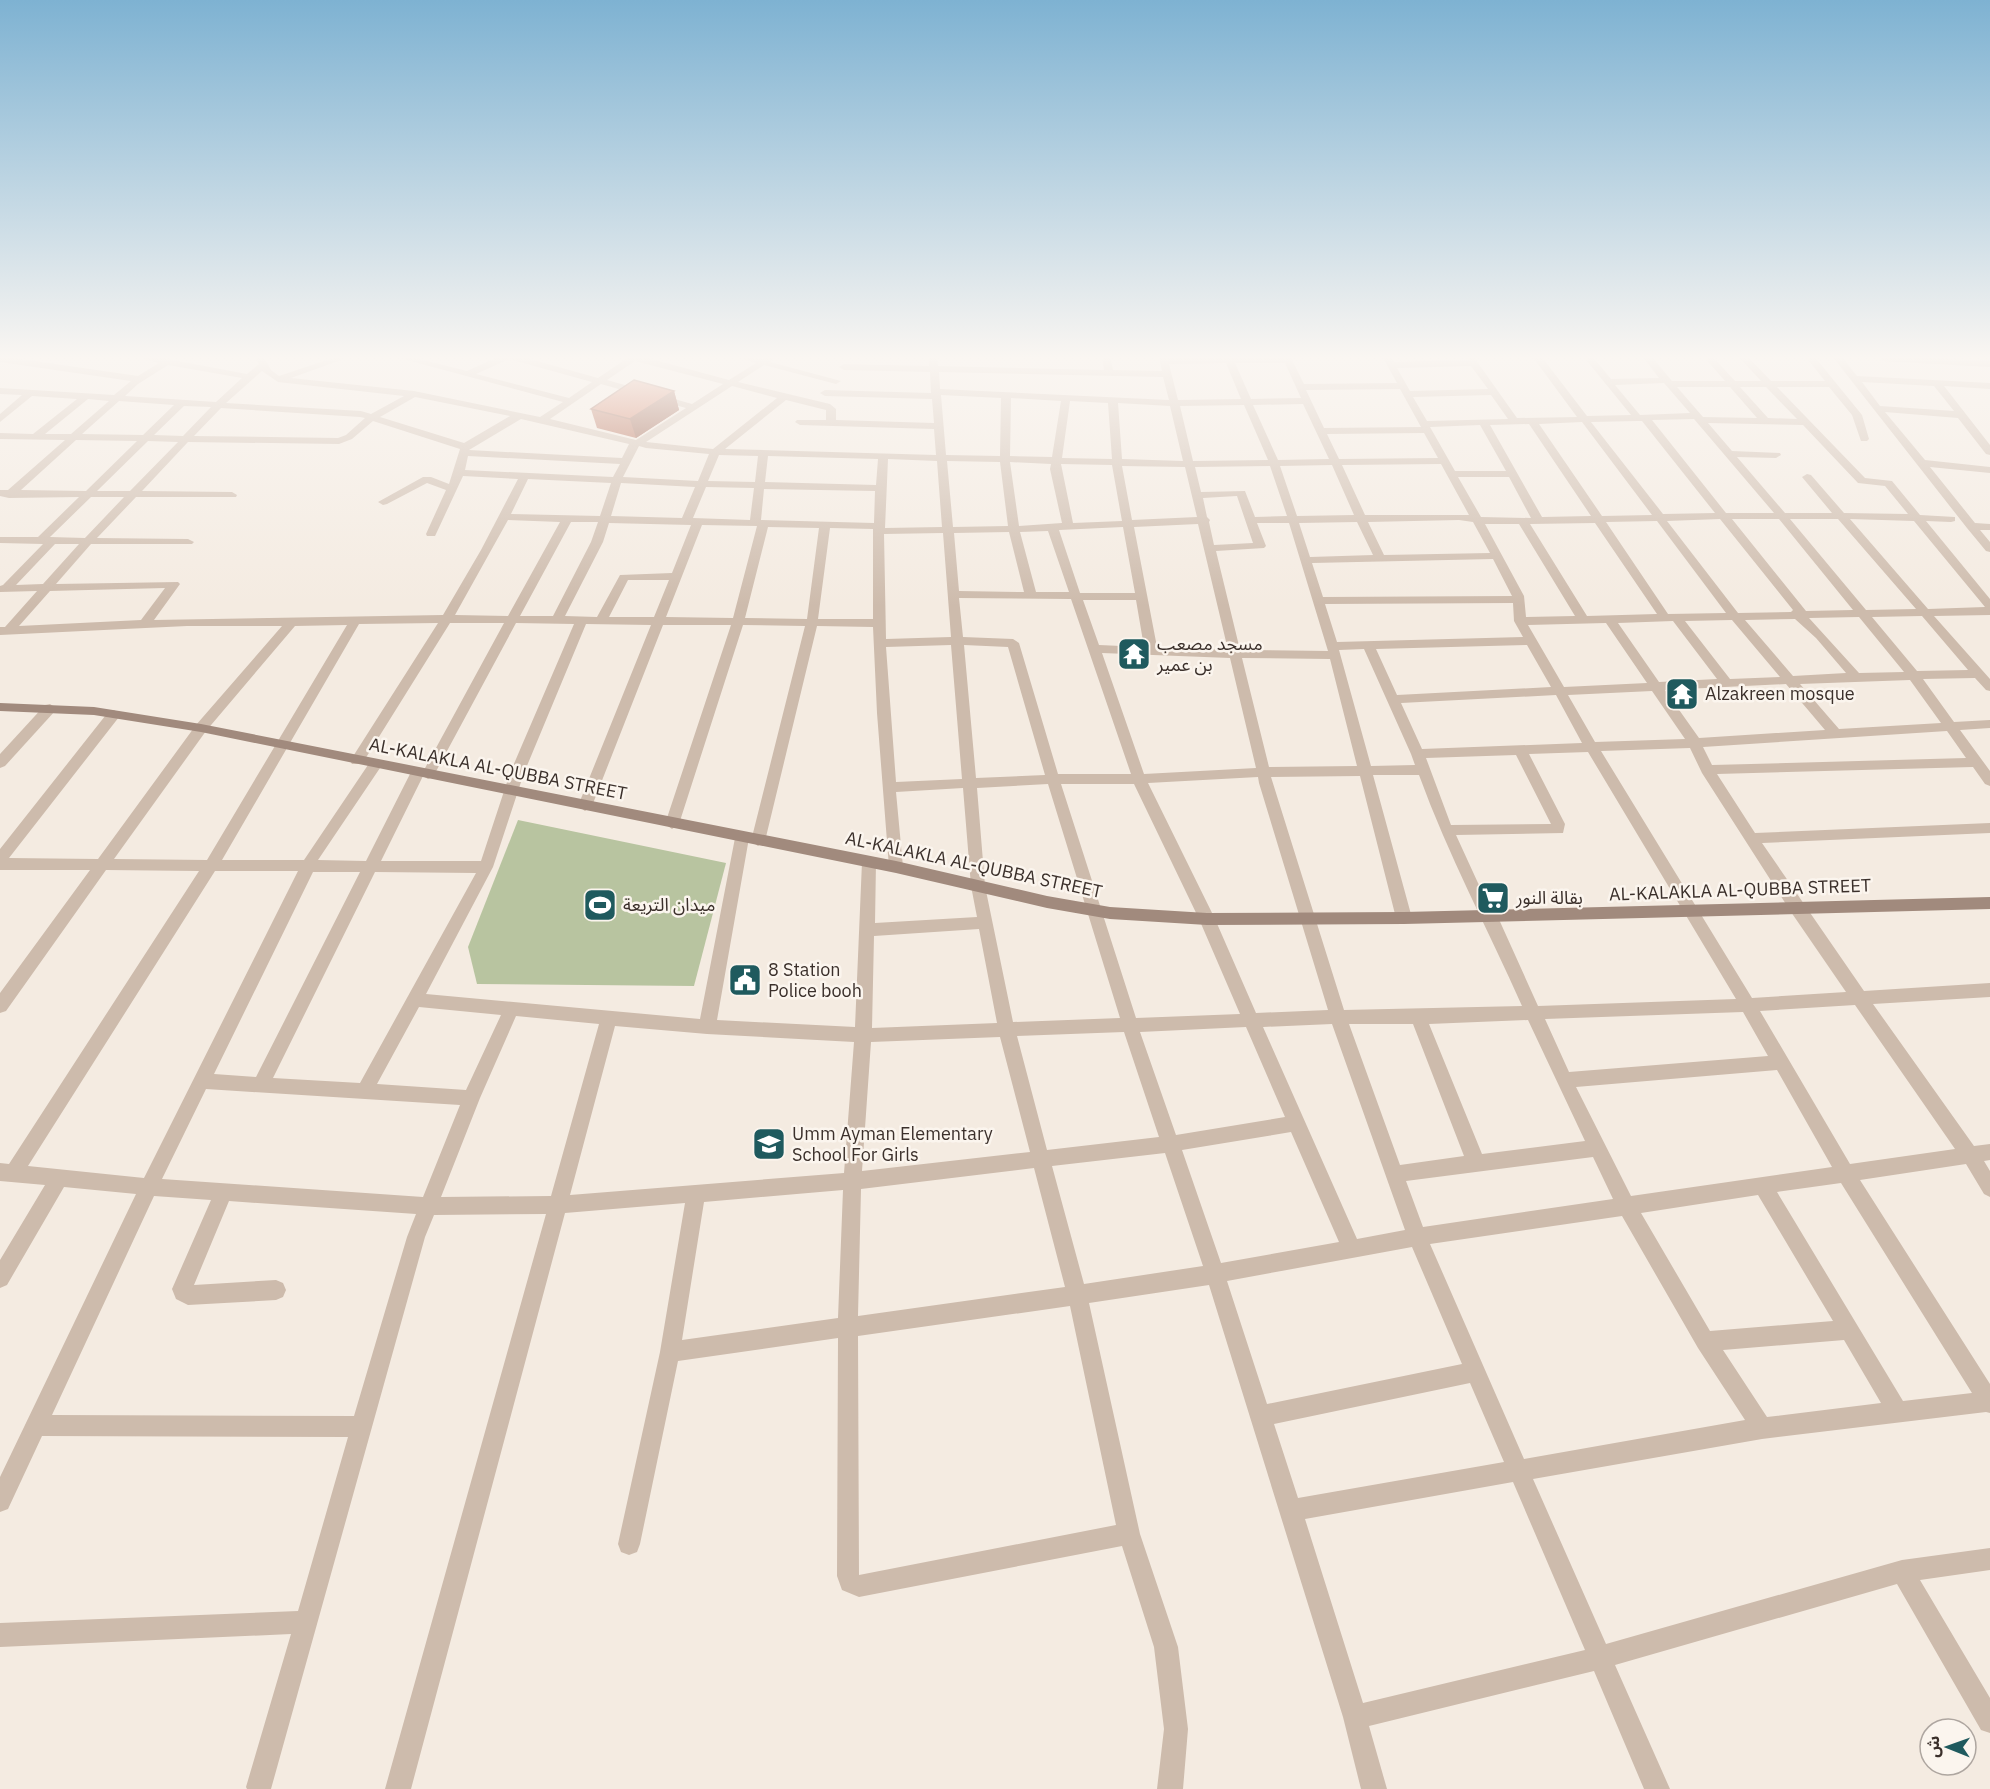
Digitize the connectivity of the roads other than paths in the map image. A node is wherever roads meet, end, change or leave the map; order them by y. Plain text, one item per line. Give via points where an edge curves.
1 (69, 439) edge
2 (145, 439) edge
3 (165, 439) edge
4 (342, 439) edge
5 (435, 439) edge
6 (481, 439) edge
7 (622, 439) edge
8 (642, 439) edge
9 (732, 439) edge
10 (941, 439) edge
11 (1005, 439) edge
12 (1059, 439) edge
13 (1116, 439) edge
14 (1184, 439) edge
15 (1263, 439) edge
16 (1324, 439) edge
17 (1434, 439) edge
18 (1493, 439) edge
19 (1545, 439) edge
20 (1599, 439) edge
21 (1660, 439) edge
22 (1718, 439) edge
23 (1821, 439) edge
24 (1902, 439) edge
25 (1981, 439) edge
26 (186, 440) junction
27 (637, 443) junction
28 (465, 450) junction
29 (716, 452) junction
30 (1990, 452) edge
31 (763, 454) junction
32 (1730, 454) junction
33 (1776, 454) dead end
34 (883, 456) junction
35 (943, 457) junction
36 (1005, 458) junction
37 (1056, 460) junction
38 (624, 461) junction
39 (1117, 462) junction
40 (1335, 462) junction
41 (1274, 463) junction
42 (1921, 463) junction
43 (1189, 464) junction
44 (1449, 467) junction
45 (1990, 470) edge
46 (459, 473) junction
47 (1513, 474) junction
48 (524, 477) junction
49 (1807, 477) dead end
50 (617, 480) junction
51 (702, 484) junction
52 (759, 485) junction
53 (880, 488) junction
54 (452, 489) junction
55 (6, 493) edge
56 (88, 494) junction
57 (135, 494) junction
58 (232, 495) dead end
59 (1197, 495) junction
60 (383, 502) dead end
61 (0, 503) edge
62 (1722, 516) junction
63 (1782, 516) junction
64 (1841, 516) junction
65 (506, 517) junction
66 (568, 517) junction
67 (605, 517) junction
68 (1658, 517) junction
69 (1917, 517) junction
70 (1293, 519) junction
71 (1361, 519) junction
72 (1597, 519) junction
73 (1951, 519) dead end
74 (692, 520) junction
75 (1204, 520) junction
76 (1252, 520) junction
77 (1538, 520) junction
78 (1479, 521) junction
79 (760, 522) junction
80 (1523, 522) junction
81 (1129, 523) junction
82 (825, 525) junction
83 (1068, 526) junction
84 (1971, 526) junction
85 (1052, 527) junction
86 (1990, 527) edge
87 (877, 529) junction
88 (1014, 529) junction
89 (947, 530) junction
90 (431, 534) dead end
91 (0, 540) edge
92 (46, 541) junction
93 (88, 541) junction
94 (188, 542) dead end
95 (1211, 548) junction
96 (1990, 549) edge
97 (1497, 556) junction
98 (1380, 559) junction
99 (1305, 560) junction
100 (676, 576) junction
101 (47, 588) junction
102 (3, 589) edge
103 (952, 594) junction
104 (1031, 596) junction
105 (1077, 597) junction
106 (1142, 597) junction
107 (1519, 599) junction
108 (1317, 601) junction
109 (1990, 606) edge
110 (1990, 610) edge
111 (1923, 611) junction
112 (1862, 612) junction
113 (1798, 613) junction
114 (1734, 615) junction
115 (1670, 617) junction
116 (447, 619) junction
117 (512, 619) junction
118 (1583, 619) junction
119 (1609, 619) junction
120 (557, 620) junction
121 (355, 621) junction
122 (581, 621) junction
123 (601, 621) junction
124 (659, 621) junction
125 (738, 621) junction
126 (1520, 621) junction
127 (292, 622) junction
128 (812, 622) junction
129 (878, 623) junction
130 (145, 624) junction
131 (4, 631) edge
132 (958, 641) junction
133 (1531, 641) junction
134 (879, 643) junction
135 (1368, 645) junction
136 (1095, 649) junction
137 (1151, 650) junction
138 (1334, 650) junction
139 (1236, 654) junction
140 (1978, 674) junction
141 (1913, 675) junction
142 (1856, 677) junction
143 (1790, 681) junction
144 (1726, 683) junction
145 (1656, 687) junction
146 (1990, 687) edge
147 (1560, 691) junction
148 (1394, 699) junction
149 (0, 707) edge
150 (50, 708) junction
151 (114, 714) junction
152 (1990, 724) edge
153 (1951, 727) junction
154 (201, 728) junction
155 (1834, 732) junction
156 (1695, 743) junction
157 (282, 745) junction
158 (1592, 748) junction
159 (1520, 749) junction
160 (357, 761) junction
161 (1421, 762) junction
162 (1978, 762) junction
163 (0, 763) edge
164 (375, 765) junction
165 (1366, 770) junction
166 (1707, 770) junction
167 (1264, 772) junction
168 (423, 773) junction
169 (1053, 779) junction
170 (1139, 779) junction
171 (1990, 781) edge
172 (970, 783) junction
173 (889, 787) junction
174 (511, 791) junction
175 (585, 806) junction
176 (672, 825) junction
177 (1990, 828) edge
178 (1446, 830) junction
179 (1753, 838) junction
180 (750, 839) junction
181 (0, 859) edge
182 (869, 862) junction
183 (104, 863) junction
184 (0, 864) edge
185 (211, 865) junction
186 (369, 866) junction
187 (308, 867) junction
188 (486, 867) junction
189 (896, 867) junction
190 (978, 886) junction
191 (1990, 903) edge
192 (1796, 908) junction
193 (1096, 911) junction
194 (1691, 912) junction
195 (1489, 915) junction
196 (1305, 918) junction
197 (1404, 918) junction
198 (1207, 919) junction
199 (983, 923) junction
200 (867, 930) junction
201 (1990, 990) edge
202 (414, 1000) junction
203 (1859, 1000) junction
204 (1748, 1005) junction
205 (0, 1006) edge
206 (512, 1008) junction
207 (1532, 1012) junction
208 (1338, 1017) junction
209 (1418, 1017) junction
210 (609, 1018) junction
211 (1251, 1020) junction
212 (1130, 1025) junction
213 (707, 1027) junction
214 (1007, 1031) junction
215 (863, 1035) junction
216 (1781, 1062) junction
217 (1564, 1080) junction
218 (202, 1081) junction
219 (261, 1084) junction
220 (365, 1091) junction
221 (471, 1098) junction
222 (1297, 1123) junction
223 (1171, 1144) junction
224 (1598, 1148) junction
225 (1990, 1152) edge
226 (1970, 1155) junction
227 (1041, 1158) junction
228 (1476, 1163) junction
229 (7, 1173) edge
230 (1393, 1174) junction
231 (1846, 1174) junction
232 (59, 1178) junction
233 (852, 1181) junction
234 (1762, 1186) junction
235 (149, 1187) junction
236 (1990, 1188) edge
237 (224, 1192) junction
238 (696, 1195) junction
239 (556, 1205) junction
240 (428, 1206) junction
241 (1627, 1207) junction
242 (1417, 1237) junction
243 (1353, 1250) junction
244 (1215, 1274) junction
245 (0, 1278) edge
246 (276, 1290) dead end
247 (1077, 1295) junction
248 (848, 1328) junction
249 (1850, 1330) junction
250 (1705, 1341) junction
251 (670, 1352) junction
252 (1475, 1372) junction
253 (1990, 1402) edge
254 (1898, 1412) junction
255 (1260, 1416) junction
256 (38, 1425) junction
257 (361, 1427) junction
258 (1762, 1428) junction
259 (1519, 1471) junction
260 (0, 1502) edge
261 (1291, 1510) junction
262 (1129, 1534) junction
263 (629, 1544) dead end
264 (1990, 1559) edge
265 (1902, 1571) junction
266 (307, 1622) junction
267 (0, 1635) edge
268 (1599, 1658) junction
269 (1355, 1717) junction
270 (1990, 1721) edge
271 (259, 1787) dead end
272 (398, 1789) edge
273 (1170, 1789) edge
274 (1374, 1789) edge
275 (1657, 1789) edge

1 - 55 street
2 - 56 street
3 - 26 street
4 - 26 street
5 - 28 street
6 - 28 street
7 - 27 street
8 - 27 street
9 - 29 street
10 - 35 street
11 - 36 street
12 - 37 street
13 - 39 street
14 - 43 street
15 - 41 street
16 - 40 street
17 - 44 street
18 - 47 street
19 - 72 street
20 - 68 street
21 - 62 street
22 - 32 street
23 - 69 street via 1861,480 1887,482
24 - 42 street
25 - 30 street
26 - 57 street
27 - 29 street
27 - 38 street
28 - 38 street
28 - 46 street
29 - 31 street
29 - 51 street
31 - 34 street
31 - 52 street
32 - 33 street
32 - 63 street
34 - 35 street
34 - 53 street
35 - 36 street
35 - 89 street
36 - 37 street
36 - 88 street
37 - 39 street
37 - 83 street via 1055,473
38 - 50 street
39 - 43 street
39 - 81 street
40 - 41 street
40 - 44 street
40 - 71 street
41 - 43 street
41 - 70 street
42 - 45 street
42 - 84 street
43 - 59 street
44 - 47 street
44 - 78 street
46 - 48 street
46 - 54 street
47 - 77 street
48 - 50 street
48 - 65 street
49 - 64 street
50 - 51 street
50 - 67 street
51 - 52 street
51 - 74 street
52 - 53 street
52 - 79 street
53 - 87 street
54 - 60 street via 427,479
54 - 90 street
55 - 56 street
55 - 61 street
56 - 57 street
56 - 92 street
57 - 58 street
57 - 93 street
59 - 75 street
59 - 76 street via 1241,493
62 - 63 street
62 - 68 street
62 - 113 street
63 - 64 street
63 - 112 street
64 - 69 street
64 - 111 street
65 - 66 street
65 - 116 street
66 - 67 street
66 - 117 street
67 - 74 street
67 - 120 street via 597,542
68 - 72 street
68 - 114 street
69 - 73 street
69 - 109 street
70 - 71 street
70 - 76 street
70 - 99 street
71 - 78 street via 1459,517
71 - 98 street
72 - 77 street
72 - 115 street
74 - 79 street
74 - 100 street
75 - 81 street
75 - 95 street
76 - 95 street via 1260,547
77 - 80 street
78 - 80 street
78 - 97 street
79 - 82 street
79 - 125 street
80 - 118 street
81 - 83 street
81 - 106 street
82 - 87 street
82 - 128 street
83 - 85 street
84 - 86 street
84 - 96 street
85 - 88 street
85 - 105 street
87 - 89 street
87 - 129 street
88 - 89 street
88 - 104 street
89 - 103 street
91 - 92 street
92 - 93 street
92 - 102 street
93 - 94 street
93 - 101 street
95 - 139 street
97 - 98 street
97 - 107 street
98 - 99 street
99 - 108 street
100 - 123 street via 624,577
100 - 124 street
101 - 102 street
101 - 130 street via 174,584
101 - 131 street
103 - 104 street
103 - 132 street
104 - 105 street
105 - 106 street
105 - 136 street
106 - 137 street
107 - 108 street
107 - 126 street
108 - 138 street
110 - 111 street
111 - 112 street
111 - 140 street
112 - 113 street
112 - 141 street
113 - 114 street
113 - 142 street
114 - 115 street
114 - 143 street
115 - 119 street
115 - 144 street
116 - 117 street
116 - 121 street
116 - 160 street
117 - 120 street
117 - 168 street
118 - 119 street
118 - 126 street
119 - 145 street
120 - 122 street
121 - 127 street
121 - 157 street
122 - 123 street
122 - 174 street
123 - 124 street
124 - 125 street
124 - 175 street
125 - 128 street
125 - 176 street
126 - 133 street
127 - 130 street
127 - 154 street
128 - 129 street
128 - 180 street
129 - 134 street
130 - 131 street
132 - 134 street
132 - 169 street via 1013,643
132 - 172 street
133 - 135 street
133 - 147 street
134 - 173 street
135 - 138 street
135 - 148 street
136 - 137 street
136 - 170 street
137 - 139 street
138 - 139 street
138 - 165 street
139 - 167 street
140 - 141 street
140 - 146 street
141 - 142 street
141 - 153 street
142 - 143 street
143 - 144 street
143 - 155 street
144 - 145 street
145 - 147 street
145 - 156 street
147 - 148 street
147 - 158 street
148 - 161 street
149 - 150 street, AL-KALAKLA AL-QUBBA STREET
150 - 151 street, AL-KALAKLA AL-QUBBA STREET
150 - 163 street
151 - 154 street, AL-KALAKLA AL-QUBBA STREET
151 - 181 street
152 - 153 street
153 - 155 street
153 - 162 street
154 - 157 street, AL-KALAKLA AL-QUBBA STREET
154 - 183 street
155 - 156 street
156 - 158 street
156 - 166 street
157 - 160 street, AL-KALAKLA AL-QUBBA STREET
157 - 185 street
158 - 159 street
158 - 194 street
159 - 161 street
159 - 178 street via 1558,828
160 - 164 street, AL-KALAKLA AL-QUBBA STREET
161 - 165 street
161 - 178 street
162 - 166 street
162 - 171 street
164 - 168 street, AL-KALAKLA AL-QUBBA STREET
164 - 187 street
165 - 167 street
165 - 197 street
166 - 179 street
167 - 170 street
167 - 196 street
168 - 174 street, AL-KALAKLA AL-QUBBA STREET
168 - 186 street
169 - 170 street
169 - 172 street
169 - 193 street
170 - 198 street
172 - 173 street
172 - 190 street
173 - 189 street
174 - 175 street, AL-KALAKLA AL-QUBBA STREET
174 - 188 street
175 - 176 street, AL-KALAKLA AL-QUBBA STREET
176 - 180 street, AL-KALAKLA AL-QUBBA STREET
177 - 179 street
178 - 195 street
179 - 192 street
180 - 182 street, AL-KALAKLA AL-QUBBA STREET
180 - 213 street
182 - 189 street, AL-KALAKLA AL-QUBBA STREET
182 - 200 street
183 - 184 street
183 - 185 street
183 - 205 street
185 - 187 street
185 - 229 street
186 - 187 street
186 - 188 street
186 - 219 street
187 - 218 street
188 - 202 street
189 - 190 street, AL-KALAKLA AL-QUBBA STREET
190 - 193 street, AL-KALAKLA AL-QUBBA STREET
190 - 199 street
191 - 192 street, AL-KALAKLA AL-QUBBA STREET
192 - 194 street, AL-KALAKLA AL-QUBBA STREET
192 - 203 street
193 - 198 street, AL-KALAKLA AL-QUBBA STREET
193 - 212 street
194 - 195 street, AL-KALAKLA AL-QUBBA STREET
194 - 204 street
195 - 197 street, AL-KALAKLA AL-QUBBA STREET
195 - 207 street
196 - 197 street, AL-KALAKLA AL-QUBBA STREET
196 - 198 street, AL-KALAKLA AL-QUBBA STREET
196 - 208 street
198 - 211 street
199 - 200 street
199 - 214 street
200 - 215 street
201 - 203 street
202 - 206 street
202 - 220 street
203 - 204 street
203 - 226 street
204 - 207 street
204 - 216 street
206 - 210 street
206 - 221 street
207 - 209 street
207 - 217 street
208 - 209 street
208 - 211 street
208 - 230 street
209 - 228 street
210 - 213 street
210 - 239 street
211 - 212 street
211 - 222 street
212 - 214 street
212 - 223 street
213 - 215 street
214 - 215 street
214 - 227 street
215 - 233 street
216 - 217 street
216 - 231 street
217 - 224 street
218 - 219 street
218 - 235 street
219 - 220 street
220 - 221 street
221 - 240 street
222 - 223 street
222 - 243 street
223 - 227 street
223 - 244 street
224 - 228 street
224 - 241 street
225 - 226 street
226 - 231 street
226 - 236 street
227 - 233 street
227 - 247 street
228 - 230 street
229 - 232 street
230 - 242 street
231 - 234 street
231 - 253 street
232 - 235 street
232 - 245 street
233 - 238 street
233 - 248 street
234 - 241 street
234 - 249 street
235 - 237 street
235 - 256 street
237 - 240 street
237 - 246 street via 183,1292 188,1295
238 - 239 street
238 - 251 street
239 - 240 street
239 - 272 street
240 - 257 street
241 - 242 street
241 - 250 street
242 - 243 street
242 - 252 street
243 - 244 street
244 - 247 street
244 - 255 street
247 - 248 street
247 - 262 street
248 - 251 street
248 - 262 street via 848,1576 854,1586
249 - 250 street
249 - 254 street
250 - 258 street
251 - 263 street
252 - 255 street
252 - 259 street
253 - 254 street
254 - 258 street
255 - 261 street
256 - 257 street
256 - 260 street
257 - 266 street
258 - 259 street
259 - 261 street
259 - 268 street
261 - 269 street
262 - 273 street via 1166,1647 1171,1676 1176,1729
264 - 265 street
265 - 268 street
265 - 270 street
266 - 267 street
266 - 271 street
268 - 269 street
268 - 275 street
269 - 274 street

